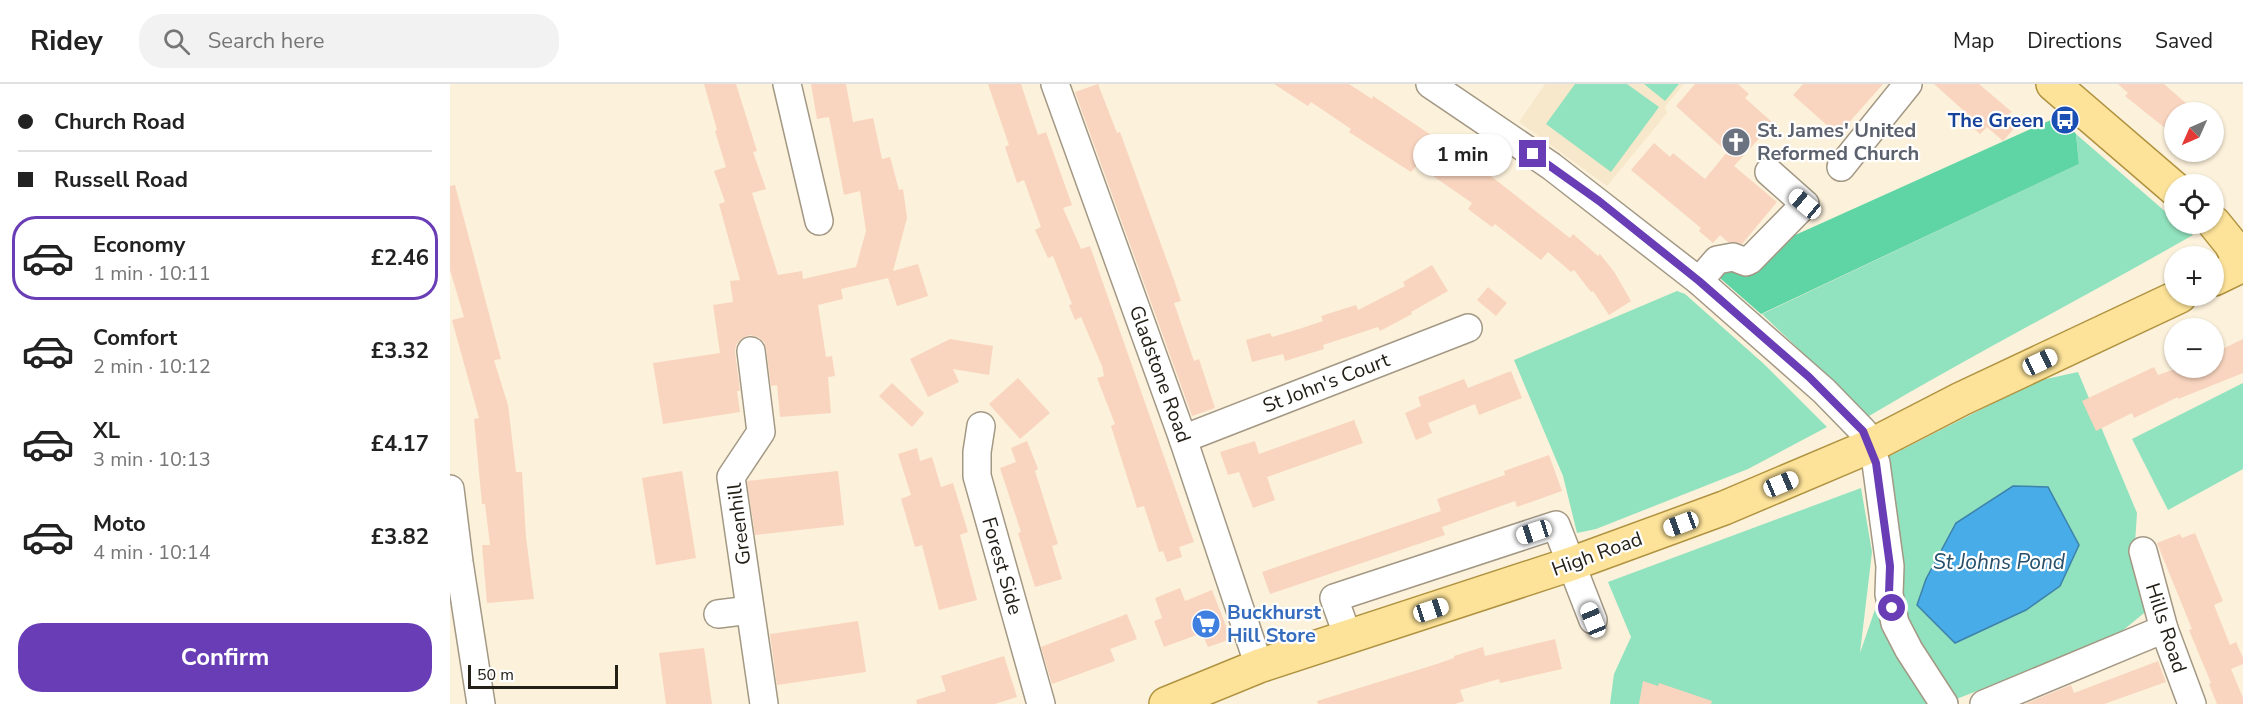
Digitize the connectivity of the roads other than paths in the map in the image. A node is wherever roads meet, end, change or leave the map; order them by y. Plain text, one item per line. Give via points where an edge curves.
1 (787, 84) edge
2 (1055, 84) edge
3 (1430, 84) edge
4 (1908, 84) edge
5 (2053, 84) edge
6 (1841, 167) dead end
7 (1769, 172) dead end
8 (2164, 180) edge
9 (819, 221) dead end
10 (2223, 234) edge
11 (2233, 270) edge
12 (1699, 281) junction
13 (2164, 304) edge
14 (1468, 328) dead end
15 (751, 351) dead end
16 (981, 426) dead end
17 (1183, 439) junction
18 (1869, 447) junction
19 (450, 489) edge
20 (2143, 551) dead end
21 (1571, 564) junction
22 (750, 610) junction
23 (718, 614) dead end
24 (1593, 620) dead end
25 (2164, 629) junction
26 (1259, 666) junction
27 (481, 704) edge
28 (764, 704) edge
29 (1041, 704) edge
30 (1166, 704) edge
31 (1944, 704) edge
32 (1984, 704) edge
33 (2192, 704) edge

1 - 9 street
2 - 17 street, Gladstone Road
3 - 12 street via 1561,173
4 - 6 street
5 - 8 main road
7 - 12 street via 1805,204 1750,260 1717,260
10 - 11 main road via 2231,244
12 - 18 street via 1824,391 1863,431
13 - 18 main road, High Road
14 - 17 street, St John's Court
15 - 22 street, Greenhill via 761,432 731,477
16 - 29 street, Forest Side via 977,476
17 - 26 street, Gladstone Road
18 - 21 main road, High Road
18 - 31 street via 1876,463 1895,623
19 - 27 street
20 - 25 street, Hills Road
21 - 24 street
21 - 26 main road, High Road
22 - 23 street
22 - 28 street, Greenhill
25 - 32 street
25 - 33 street, Hills Road
26 - 30 main road, High Road

